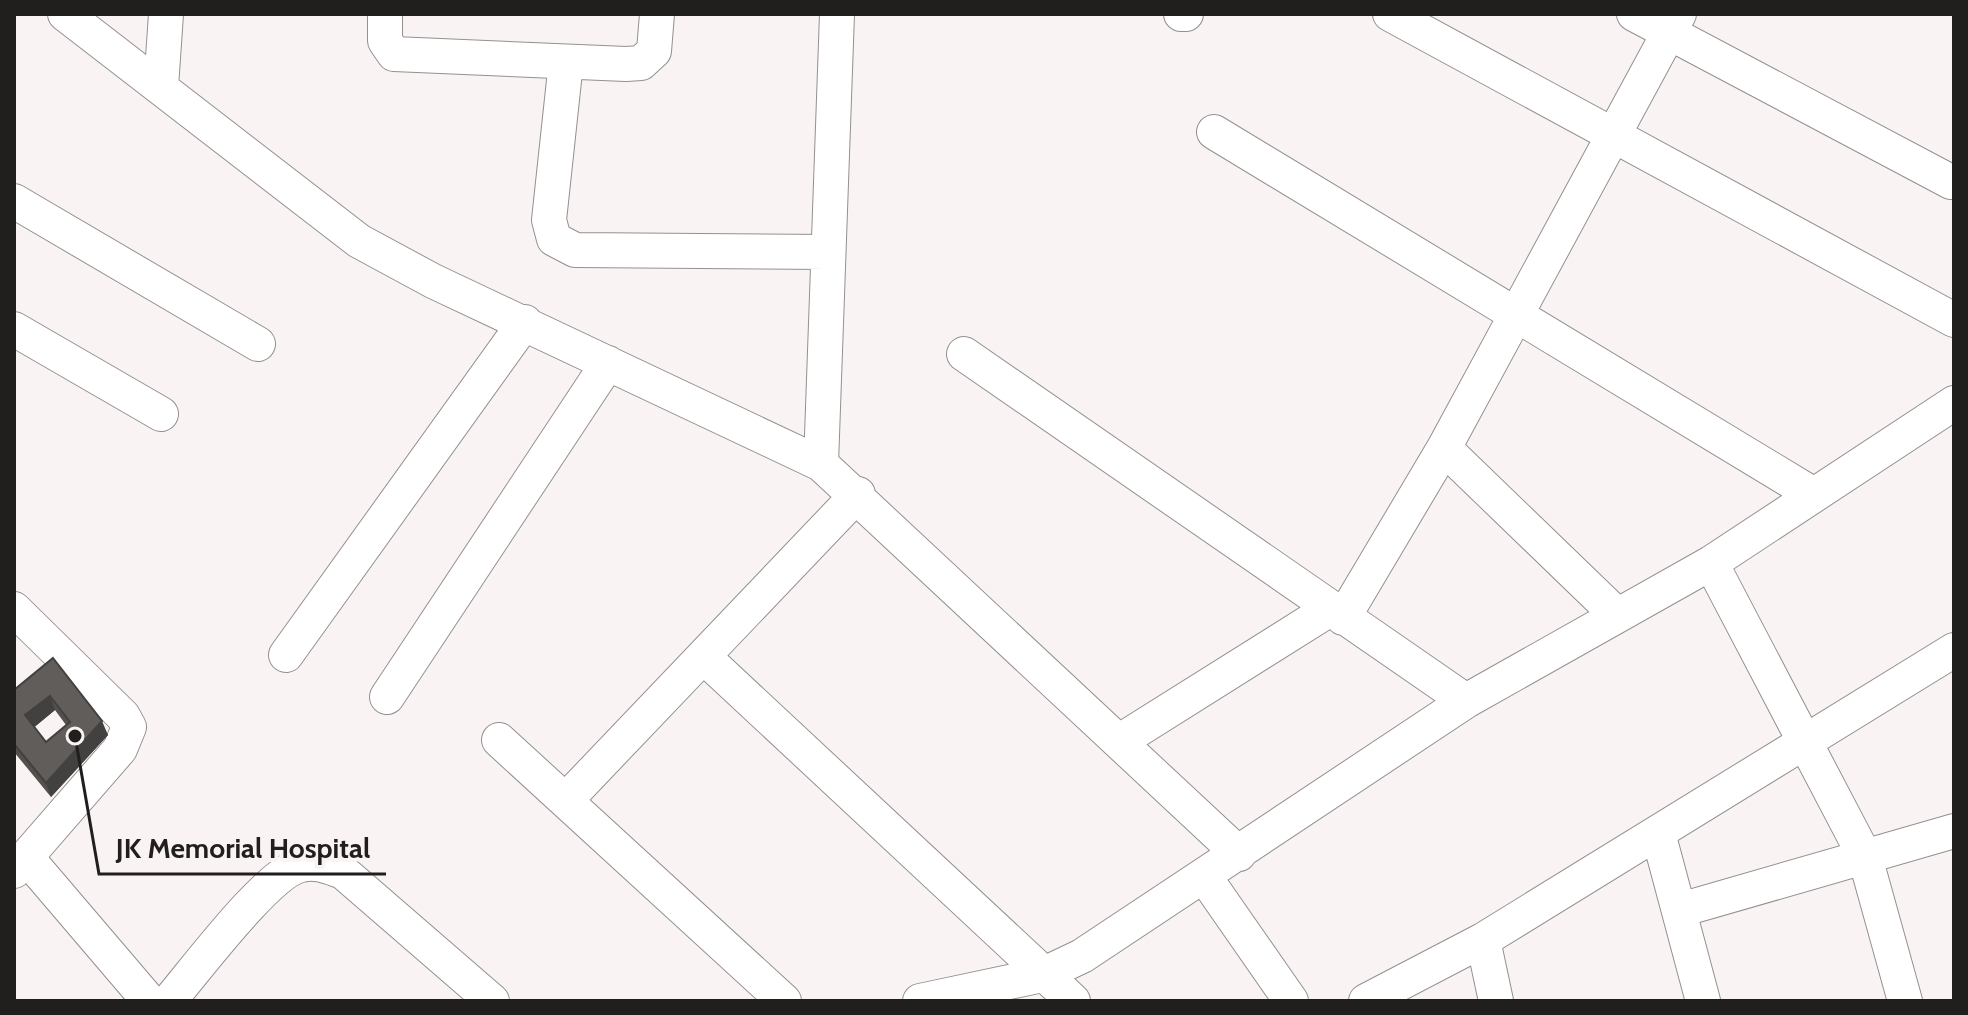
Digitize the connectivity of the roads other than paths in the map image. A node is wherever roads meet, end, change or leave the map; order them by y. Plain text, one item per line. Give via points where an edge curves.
1 (65, 14) edge
2 (166, 14) edge
3 (385, 14) edge
4 (657, 14) edge
5 (837, 14) edge
6 (1390, 14) edge
7 (1634, 14) edge
8 (1674, 23) edge
9 (566, 62) junction
10 (161, 87) junction
11 (1214, 132) dead end
12 (1616, 134) junction
13 (1951, 182) dead end
14 (14, 201) edge
15 (827, 252) junction
16 (1515, 316) junction
17 (1954, 320) edge
18 (525, 322) junction
19 (14, 329) edge
20 (258, 344) dead end
21 (964, 354) dead end
22 (608, 363) junction
23 (1954, 403) edge
24 (161, 414) dead end
25 (1444, 448) junction
26 (821, 464) junction
27 (858, 494) junction
28 (1814, 495) junction
29 (1711, 563) junction
30 (14, 609) edge
31 (1337, 614) junction
32 (1617, 615) junction
33 (1954, 650) edge
34 (286, 655) dead end
35 (704, 657) junction
36 (387, 697) dead end
37 (1466, 701) junction
38 (499, 740) dead end
39 (1803, 740) junction
40 (1120, 741) junction
41 (566, 800) junction
42 (1954, 831) edge
43 (1658, 833) junction
44 (1239, 854) junction
45 (1865, 857) junction
46 (20, 864) edge
47 (1204, 876) junction
48 (1680, 910) junction
49 (1483, 940) junction
50 (1042, 975) junction
51 (149, 1001) edge
52 (169, 1001) edge
53 (492, 1001) edge
54 (784, 1001) edge
55 (920, 1001) edge
56 (1073, 1001) edge
57 (1291, 1001) edge
58 (1366, 1001) edge
59 (1496, 1001) edge
60 (1703, 1001) edge
61 (1905, 1001) edge

1 - 10 street
2 - 10 street
3 - 9 street via 385,41 394,54
4 - 9 street via 654,51 641,63
5 - 15 street
6 - 12 street
7 - 8 street
8 - 12 street
8 - 13 street
9 - 15 street via 549,220 554,239 575,250
10 - 18 street via 359,241
11 - 16 street
12 - 16 street
12 - 17 street
14 - 20 street
15 - 26 street
16 - 25 street
16 - 28 street
18 - 22 street
18 - 34 street
19 - 24 street
21 - 31 street
22 - 26 street
22 - 36 street
23 - 28 street
25 - 31 street
25 - 32 street
26 - 27 street
27 - 35 street
27 - 40 street
28 - 29 street
29 - 32 street
29 - 39 street
30 - 46 street via 129,727 120,749
31 - 37 street
31 - 40 street
32 - 37 street
33 - 39 street
35 - 41 street
35 - 50 street
37 - 44 street
38 - 41 street
39 - 43 street
39 - 45 street
40 - 44 street
41 - 54 street
42 - 45 street
43 - 48 street
43 - 49 street
44 - 47 street
45 - 48 street
45 - 61 street
46 - 51 street
47 - 50 street via 1082,956
47 - 57 street
48 - 60 street
49 - 58 street
49 - 59 street
50 - 55 street
50 - 56 street
52 - 53 street via 274,879 299,865 319,863 343,872

